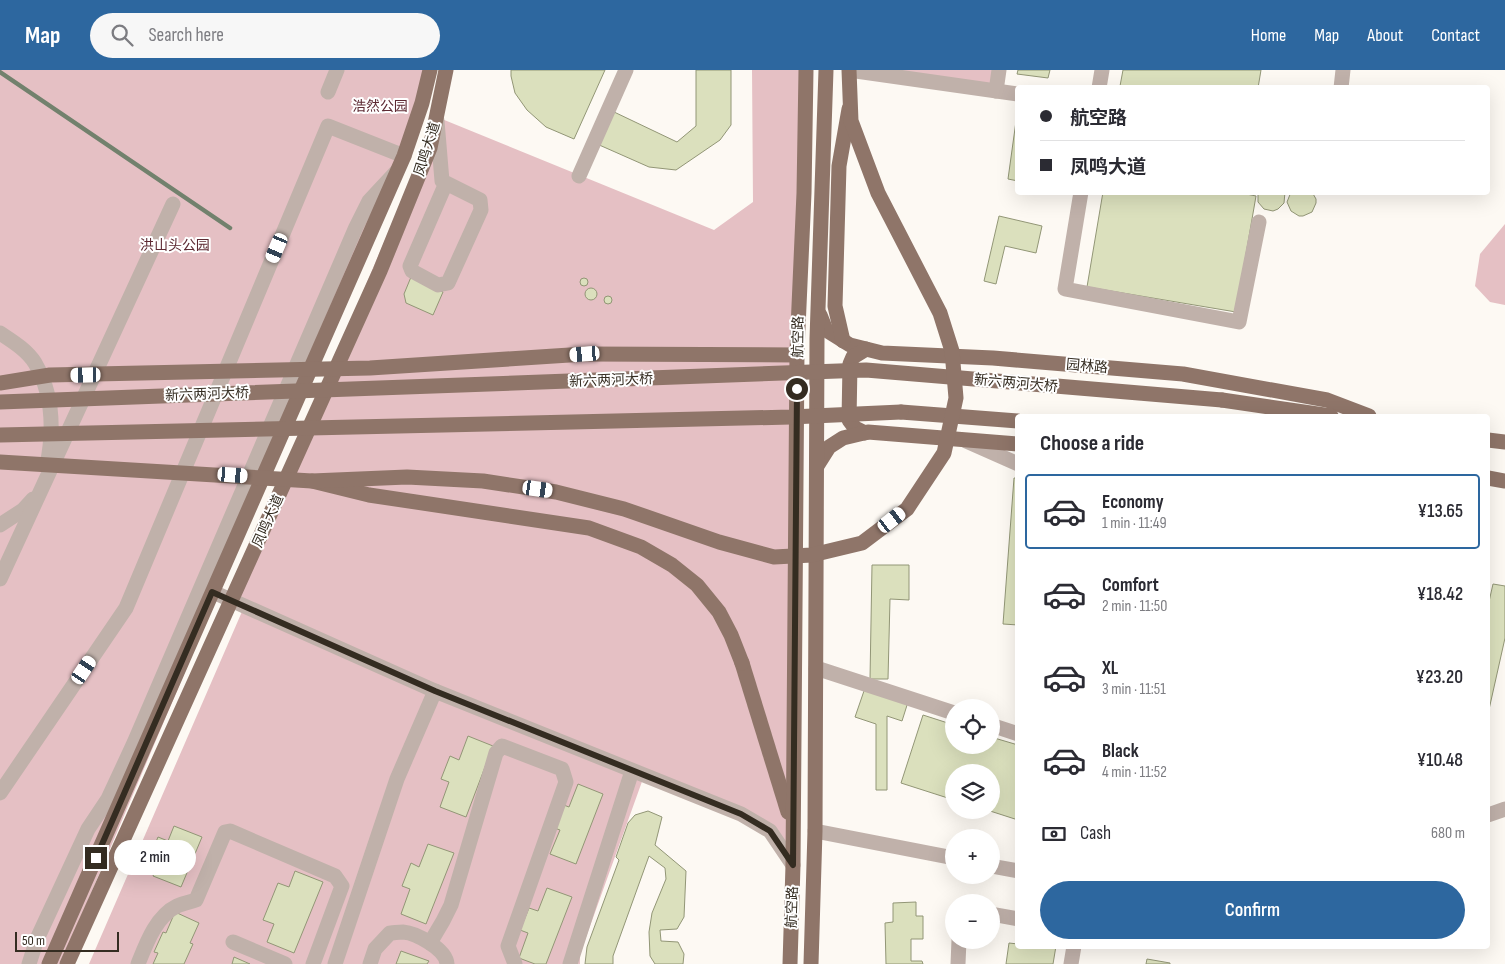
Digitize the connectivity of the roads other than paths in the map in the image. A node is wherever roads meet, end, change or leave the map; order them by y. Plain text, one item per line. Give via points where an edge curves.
1 (337, 70) edge
2 (430, 70) edge
3 (446, 70) edge
4 (626, 70) edge
5 (806, 70) edge
6 (826, 70) edge
7 (849, 70) edge
8 (856, 70) edge
9 (999, 70) edge
10 (1102, 70) edge
11 (1342, 70) edge
12 (1100, 85) edge
13 (1341, 85) edge
14 (996, 91) junction
15 (328, 92) dead end
16 (1015, 94) edge
17 (437, 118) junction
18 (404, 156) junction
19 (397, 171) junction
20 (579, 176) dead end
21 (446, 183) junction
22 (1081, 195) edge
23 (173, 204) dead end
24 (1259, 222) dead end
25 (818, 309) junction
26 (0, 333) edge
27 (843, 341) junction
28 (866, 349) junction
29 (797, 355) junction
30 (0, 383) edge
31 (0, 402) edge
32 (1317, 414) edge
33 (1364, 414) edge
34 (1015, 421) edge
35 (865, 433) junction
36 (0, 435) edge
37 (962, 440) junction
38 (1490, 440) edge
39 (1505, 442) edge
40 (1015, 444) edge
41 (0, 462) edge
42 (1015, 463) edge
43 (817, 466) junction
44 (1490, 478) edge
45 (312, 481) junction
46 (1505, 481) edge
47 (42, 488) junction
48 (0, 525) edge
49 (0, 579) edge
50 (212, 592) junction
51 (232, 601) junction
52 (816, 668) junction
53 (435, 691) junction
54 (945, 710) edge
55 (1000, 728) edge
56 (1015, 733) edge
57 (632, 772) junction
58 (0, 793) edge
59 (1505, 809) edge
60 (1490, 814) edge
61 (793, 827) junction
62 (816, 831) junction
63 (945, 856) edge
64 (793, 865) junction
65 (1000, 868) edge
66 (1015, 870) edge
67 (1000, 914) edge
68 (1015, 915) edge
69 (233, 942) dead end
70 (430, 943) junction
71 (959, 949) edge
72 (1074, 949) edge
73 (29, 964) edge
74 (50, 964) edge
75 (67, 964) edge
76 (138, 964) edge
77 (285, 964) edge
78 (313, 964) edge
79 (335, 964) edge
80 (370, 964) edge
81 (446, 964) edge
82 (515, 964) edge
83 (570, 964) edge
84 (790, 964) edge
85 (811, 964) edge
86 (958, 964) edge
87 (1071, 964) edge

1 - 15 street
2 - 18 main road, 凤鸣大道
3 - 17 main road, 凤鸣大道
4 - 20 street
5 - 29 main road, 航空路
6 - 25 main road, 航空路
7 - 45 main road, bridge via 851,121 875,184 940,313 952,351 956,398 944,453 908,509 862,544 812,555 774,557 624,509 556,492 483,481 407,477
8 - 14 street
8 - 27 main road via 839,166 835,306
9 - 14 street
10 - 12 street
11 - 13 street
14 - 16 street
17 - 21 street via 442,181
17 - 51 main road, 凤鸣大道 via 424,165 380,271
18 - 19 main road, 凤鸣大道
18 - 58 street via 328,126 126,608
19 - 50 main road, 凤鸣大道
19 - 73 street via 369,201 356,227 134,743 108,799 88,829
21 - 21 street via 480,200 481,210 448,282 438,285 412,271 410,266
22 - 24 street via 1065,289 1239,322
23 - 47 street
25 - 27 main road, 园林路 via 826,330
25 - 43 main road, 航空路
26 - 47 street via 34,363 46,392 51,419 50,447
27 - 28 main road, 园林路
28 - 33 main road, 园林路 via 882,353 993,358 1184,374 1327,400
28 - 35 main road via 850,364 849,420
29 - 30 main road, bridge via 585,354 370,368 50,376
29 - 61 main road, 航空路
31 - 32 main road, 新六两河大桥, bridge via 866,370 1222,400
34 - 36 main road, bridge via 901,412
35 - 37 main road
35 - 43 main road via 843,438 830,447
37 - 40 main road
37 - 42 street
38 - 39 main road
41 - 45 main road, bridge
43 - 52 main road, 航空路
44 - 46 main road
45 - 61 main road, bridge via 370,495 589,528 642,546 672,565 697,585 719,612 731,635
47 - 48 street via 23,510
47 - 49 street
50 - 51 street
50 - 74 main road, 凤鸣大道
51 - 53 street
51 - 75 main road, 凤鸣大道
52 - 54 street
52 - 62 main road, 航空路
53 - 57 street
53 - 79 street via 398,780
55 - 56 street
57 - 64 street via 741,814 770,831
57 - 83 street
59 - 60 street
61 - 64 main road, 航空路
62 - 63 street
62 - 85 main road, 航空路
64 - 84 main road, 航空路
65 - 66 street
67 - 68 street
69 - 77 street
70 - 80 street via 405,932 390,933 375,949
70 - 81 street via 438,948
70 - 82 street via 451,905 496,753 502,746 562,769 566,782 508,946
71 - 86 street
72 - 87 street
76 - 78 street via 152,932 170,911 196,900 225,832 230,831 336,876 342,886

